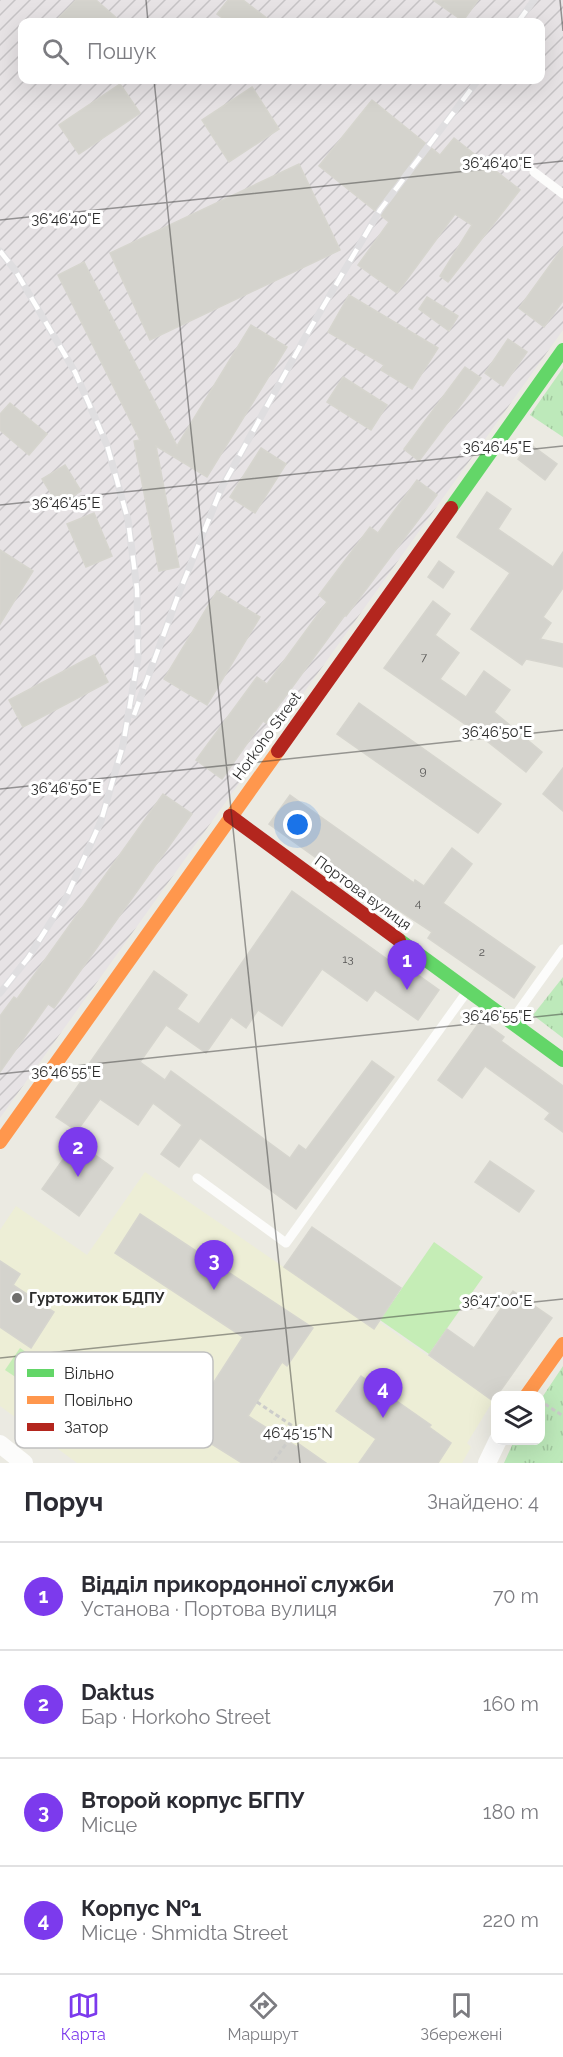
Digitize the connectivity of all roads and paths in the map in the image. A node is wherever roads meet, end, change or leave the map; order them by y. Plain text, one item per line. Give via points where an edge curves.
1 (534, 172) dead end
2 (563, 194) edge
3 (563, 350) edge
4 (230, 816) junction
5 (563, 949) edge
6 (468, 990) junction
7 (511, 1022) junction
8 (563, 1060) edge
9 (0, 1142) edge
10 (197, 1178) dead end
11 (563, 1344) edge
12 (529, 1391) edge
13 (257, 1402) dead end
14 (545, 1404) edge
15 (563, 1416) edge
16 (0, 1444) edge
17 (496, 1445) edge
18 (24, 1463) edge
19 (273, 1463) edge
20 (487, 1463) edge

1 - 2 lane
3 - 4 street, Horkoho Street
4 - 6 street, Портова вулиця
4 - 9 street, Horkoho Street
5 - 7 lane
6 - 7 street, Портова вулиця
6 - 10 lane via 286,1243
7 - 8 street, Портова вулиця
11 - 12 street
13 - 19 path via 297,1429
14 - 15 path
16 - 18 street
17 - 20 street

